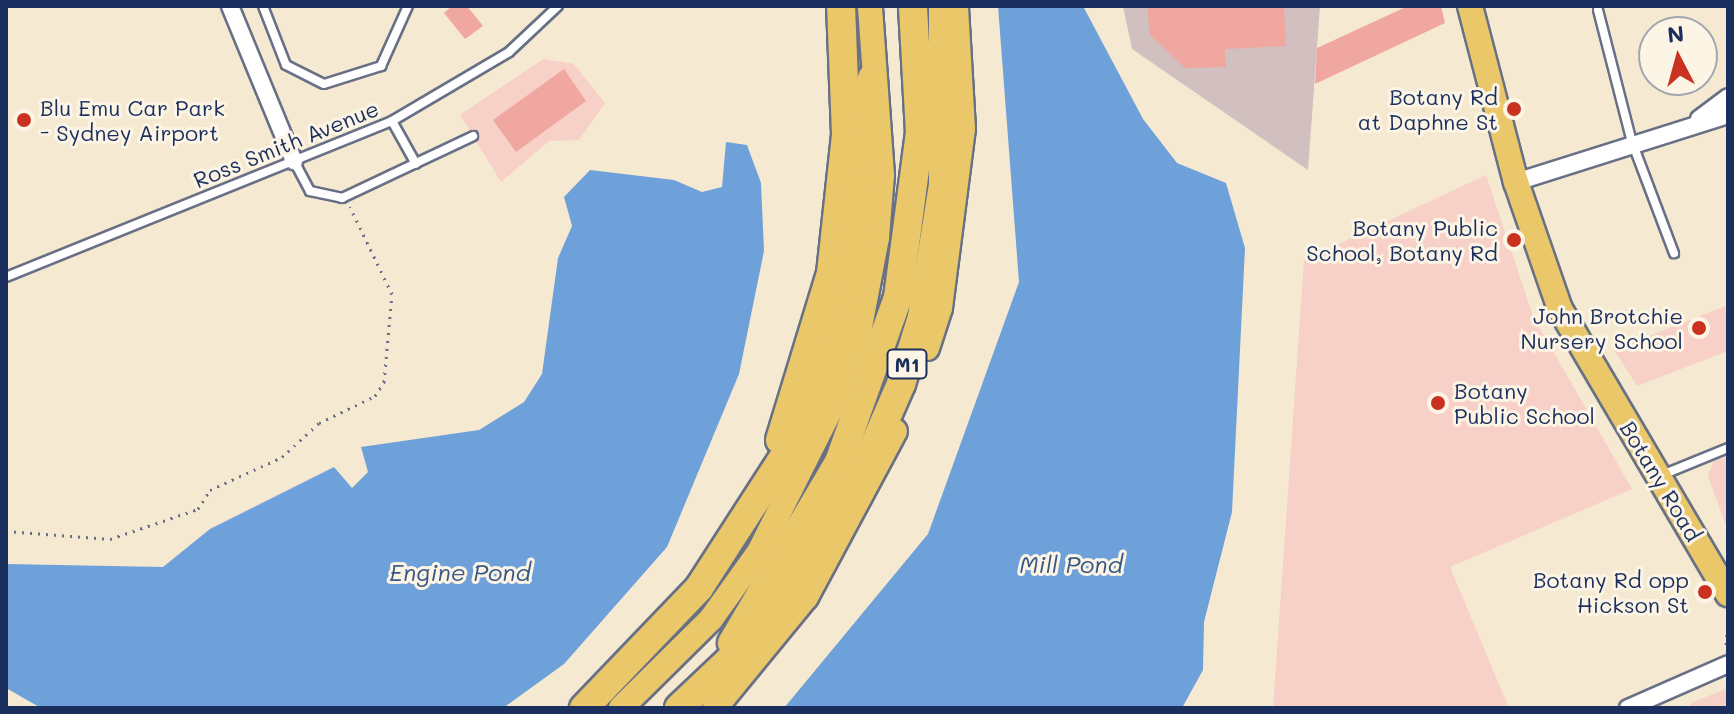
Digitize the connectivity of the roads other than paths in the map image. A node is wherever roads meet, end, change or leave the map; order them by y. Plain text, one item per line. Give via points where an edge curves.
1 (230, 6) edge
2 (263, 6) edge
3 (408, 6) edge
4 (558, 6) edge
5 (841, 6) edge
6 (870, 6) edge
7 (913, 6) edge
8 (943, 6) edge
9 (956, 6) edge
10 (1470, 6) edge
11 (1598, 10) dead end
12 (872, 78) junction
13 (1728, 97) edge
14 (1728, 115) edge
15 (1699, 119) junction
16 (392, 121) junction
17 (473, 136) dead end
18 (1632, 142) junction
19 (294, 161) junction
20 (416, 164) junction
21 (1516, 182) junction
22 (1674, 253) dead end
23 (6, 277) edge
24 (1728, 448) edge
25 (1660, 476) junction
26 (765, 486) junction
27 (1728, 594) edge
28 (1728, 664) edge
29 (717, 667) junction
30 (1659, 702) edge
31 (584, 708) edge
32 (621, 708) edge
33 (679, 708) edge
34 (715, 708) edge
35 (1628, 708) edge

1 - 19 street
2 - 3 lane via 286,65 324,84 381,66
4 - 16 lane, Ross Smith Avenue via 509,52
5 - 26 highway via 846,135 831,273
6 - 12 main road
7 - 29 highway, M1 via 919,64 913,212 876,372 816,510
8 - 29 highway, M1 via 943,184 922,317 901,384 863,471 804,575 771,621
9 - 34 main road via 963,129 955,213 940,308 917,378 881,466 806,597
10 - 21 main road, Botany Road
11 - 18 lane
12 - 26 highway via 849,301 804,426
12 - 32 main road via 882,175 877,238 860,327 832,407 759,552 711,619
13 - 15 street
14 - 15 street
15 - 18 street
16 - 19 lane, Ross Smith Avenue
16 - 20 lane
17 - 20 lane
18 - 21 street
18 - 22 lane
19 - 20 lane via 310,191 342,198
19 - 23 lane, Ross Smith Avenue
21 - 25 main road, Botany Road via 1560,309
24 - 25 lane
25 - 27 main road, Botany Road
26 - 31 highway via 699,588
28 - 30 street
29 - 33 highway, M1
30 - 35 street

